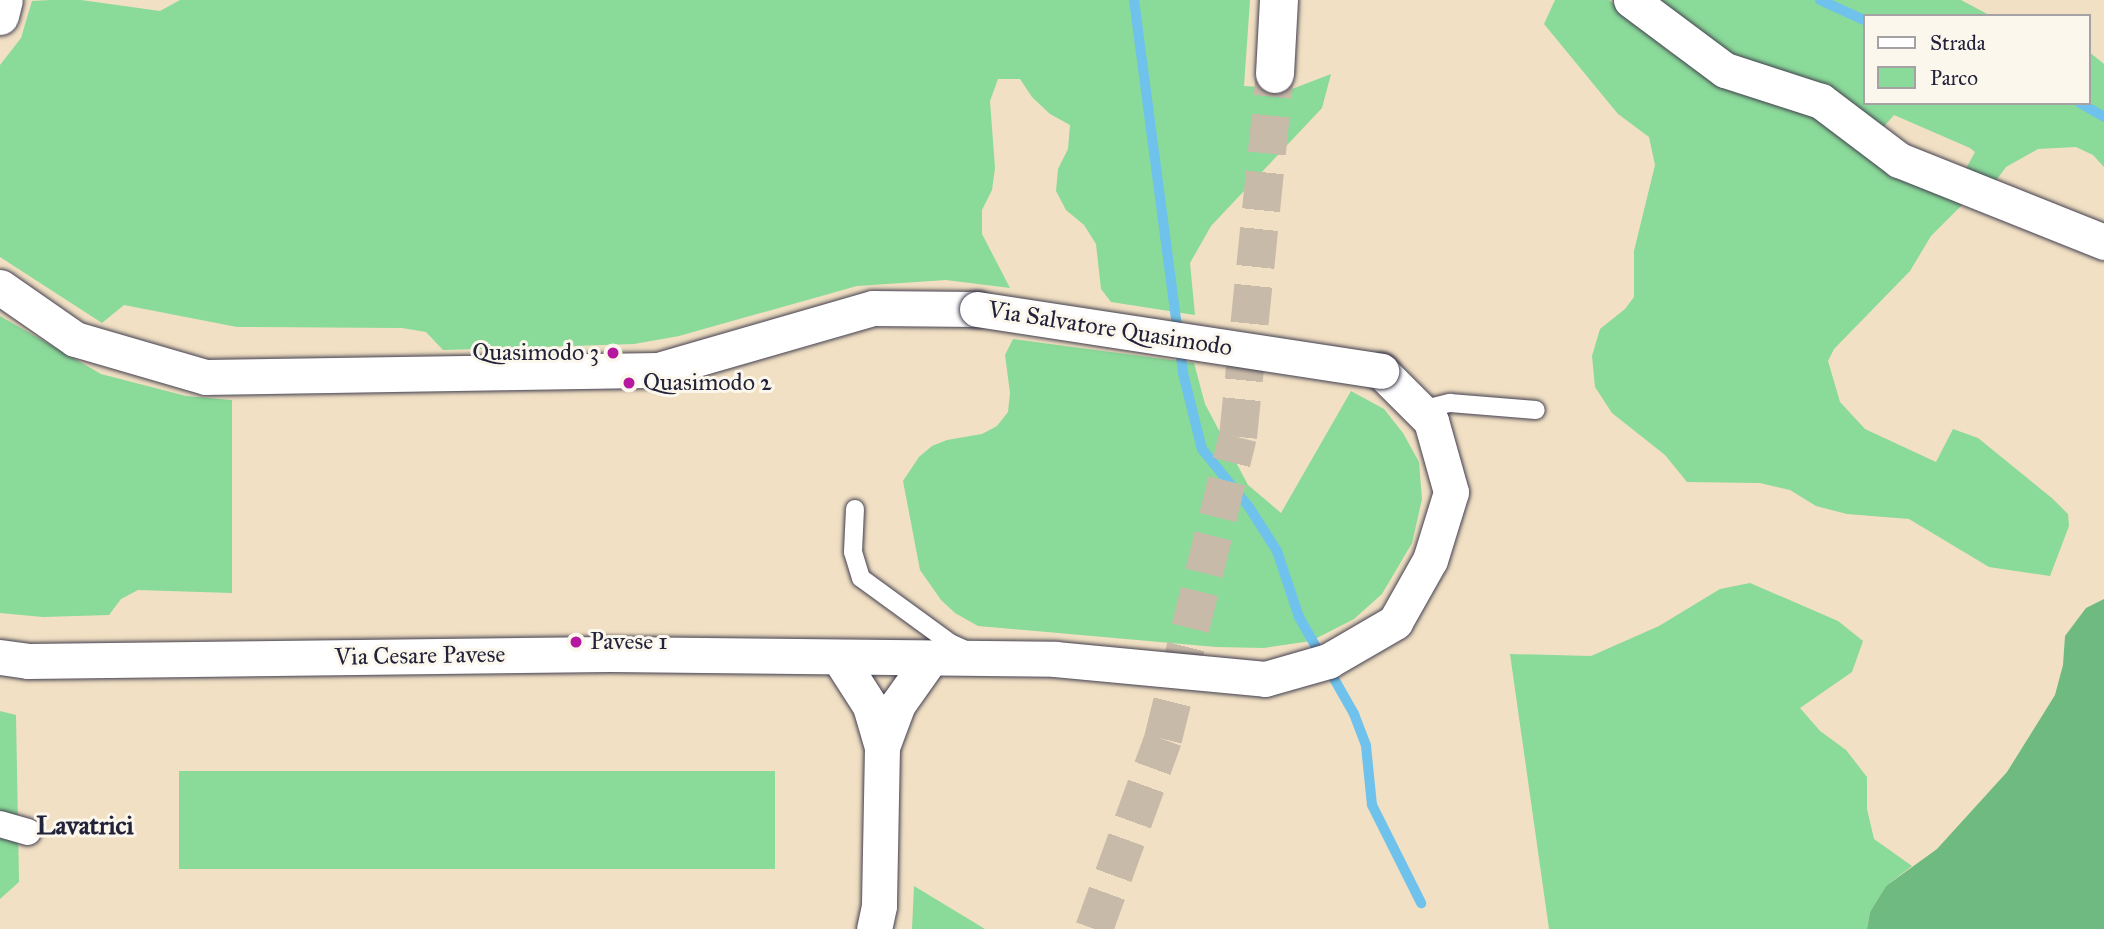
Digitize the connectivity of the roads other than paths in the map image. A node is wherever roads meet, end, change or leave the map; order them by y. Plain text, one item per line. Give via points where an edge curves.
1 (4, 0) edge
2 (1279, 0) edge
3 (1631, 0) edge
4 (0, 16) edge
5 (1275, 74) tunnel mouth
6 (2104, 242) edge
7 (0, 287) edge
8 (1421, 410) junction
9 (1536, 410) dead end
10 (855, 509) dead end
11 (0, 657) edge
12 (839, 659) junction
13 (930, 659) junction
14 (988, 659) junction
15 (882, 747) junction
16 (0, 824) edge
17 (28, 832) dead end
18 (874, 929) edge

1 - 4 main road
2 - 5 main road
3 - 6 street via 1725,70 1821,101 1899,160
7 - 8 street, Via Salvatore Quasimodo, bridge via 75,339 206,377 658,370 873,307 977,309 1381,371
8 - 9 lane via 1450,403
8 - 14 street, Via Salvatore Quasimodo via 1431,421 1451,492 1430,560 1395,622 1328,661 1265,679 1055,659
10 - 14 lane via 853,552 861,578 950,643
11 - 12 street, Via Cesare Pavese via 28,661 610,654
12 - 13 street, Via Cesare Pavese
12 - 15 street via 870,706
13 - 14 street, Via Salvatore Quasimodo
13 - 15 street via 898,704
15 - 18 street via 879,906
16 - 17 street

